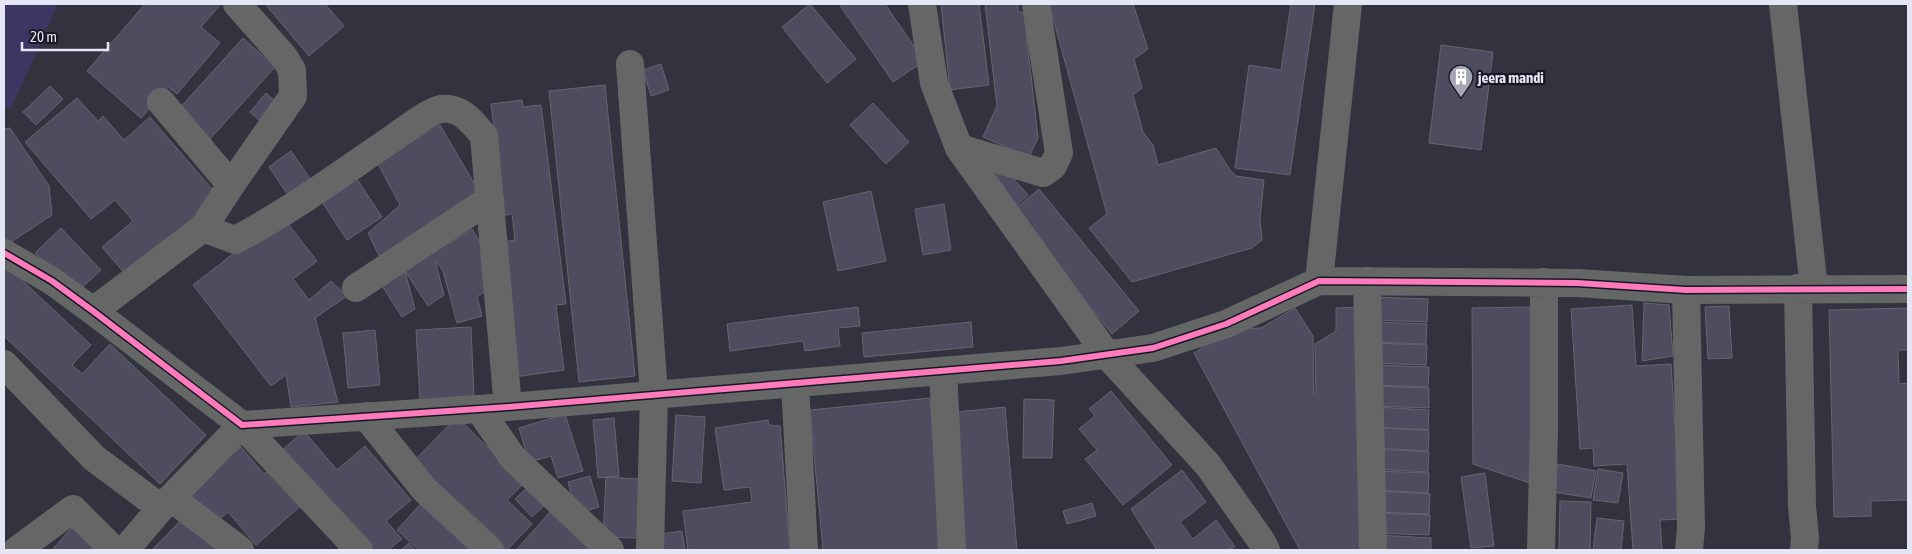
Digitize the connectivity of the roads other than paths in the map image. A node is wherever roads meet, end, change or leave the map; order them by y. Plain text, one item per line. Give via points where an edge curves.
1 (237, 4) edge
2 (1036, 4) edge
3 (1348, 4) edge
4 (1784, 4) edge
5 (920, 9) edge
6 (630, 64) dead end
7 (161, 102) dead end
8 (960, 148) junction
9 (230, 184) junction
10 (490, 199) junction
11 (203, 228) junction
12 (4, 253) edge
13 (1319, 280) junction
14 (1367, 281) junction
15 (1544, 282) junction
16 (356, 288) dead end
17 (1806, 288) junction
18 (1908, 289) edge
19 (1686, 290) junction
20 (92, 311) junction
21 (1107, 354) junction
22 (4, 364) edge
23 (943, 371) junction
24 (795, 383) junction
25 (654, 394) junction
26 (508, 407) junction
27 (479, 409) junction
28 (366, 416) junction
29 (242, 425) junction
30 (166, 503) junction
31 (4, 536) edge
32 (1259, 548) edge
33 (16, 550) edge
34 (114, 550) edge
35 (125, 550) edge
36 (240, 550) edge
37 (359, 550) edge
38 (490, 550) edge
39 (610, 550) edge
40 (650, 550) edge
41 (804, 550) edge
42 (952, 550) edge
43 (1373, 550) edge
44 (1541, 550) edge
45 (1689, 550) edge
46 (1804, 550) edge

1 - 9 street via 292,70 293,96
2 - 8 street via 1060,153 1053,166 1043,173
3 - 13 street
4 - 17 street
5 - 8 street via 934,83
6 - 25 street
7 - 9 street
8 - 21 street
9 - 11 street
10 - 11 street via 484,136 460,111 440,109 264,225 235,240
10 - 16 street
10 - 26 street
11 - 20 street
12 - 20 street
13 - 14 street
13 - 21 street via 1226,324 1153,348
14 - 15 street
14 - 43 street
15 - 19 street
15 - 44 street
17 - 18 street
17 - 19 street
17 - 46 street
19 - 45 street
20 - 29 street
21 - 23 street
21 - 32 street via 1208,465
22 - 30 street via 94,458
23 - 24 street
23 - 42 street
24 - 25 street
24 - 41 street
25 - 26 street
25 - 40 street
26 - 27 street
27 - 28 street
27 - 39 street via 513,458
28 - 29 street
28 - 38 street via 424,489
29 - 30 street
29 - 37 street
30 - 35 street
30 - 36 street
31 - 33 street
33 - 34 street via 73,508

